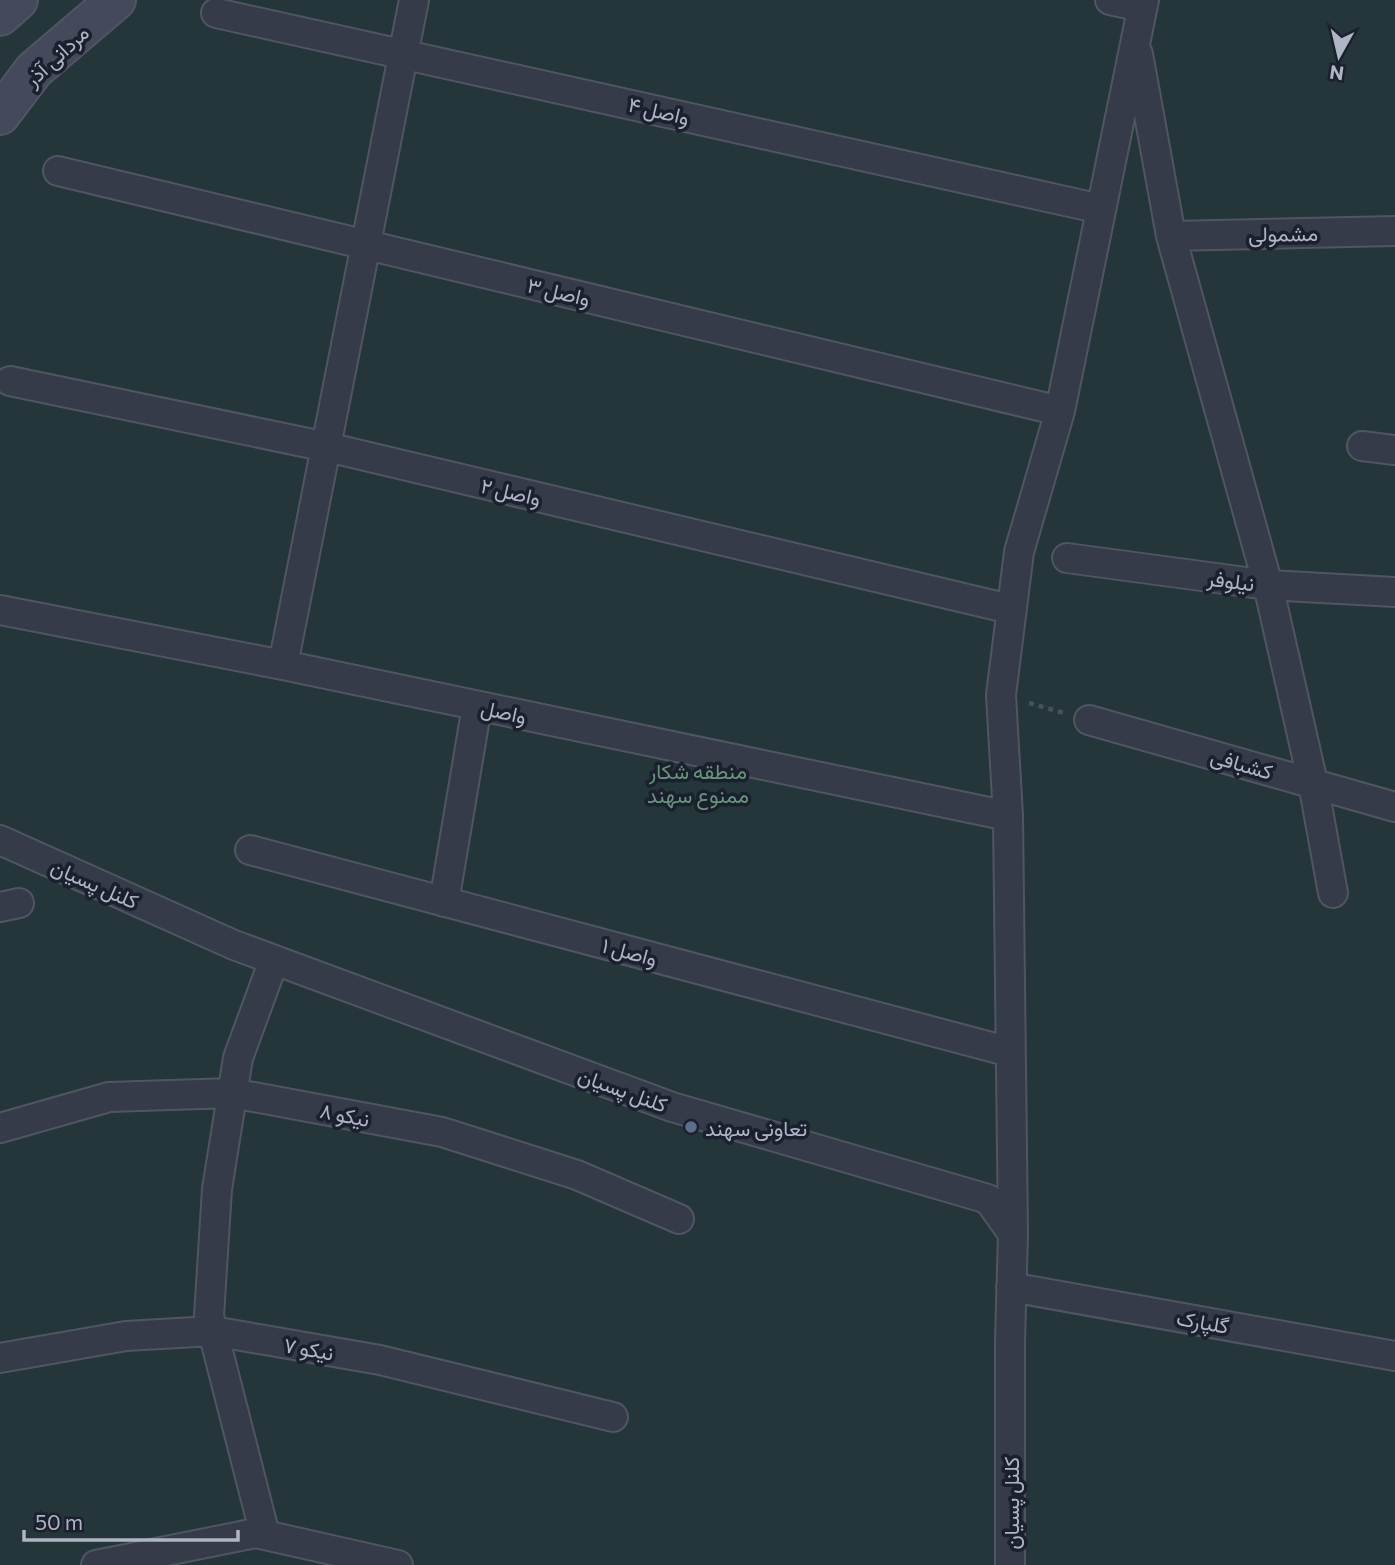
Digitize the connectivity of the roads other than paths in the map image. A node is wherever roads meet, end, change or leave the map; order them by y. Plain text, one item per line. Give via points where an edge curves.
1 (18, 0) edge
2 (116, 0) edge
3 (414, 0) edge
4 (1110, 0) edge
5 (1143, 4) edge
6 (216, 13) dead end
7 (0, 16) edge
8 (1135, 41) junction
9 (403, 53) junction
10 (0, 115) edge
11 (58, 171) dead end
12 (1101, 209) junction
13 (1395, 231) edge
14 (1171, 236) junction
15 (366, 245) junction
16 (10, 381) dead end
17 (1060, 411) junction
18 (1362, 446) dead end
19 (327, 447) junction
20 (1395, 450) edge
21 (1067, 558) dead end
22 (1268, 585) junction
23 (1395, 592) edge
24 (0, 610) edge
25 (1010, 610) junction
26 (283, 665) junction
27 (477, 706) junction
28 (1089, 720) road end
29 (1313, 783) junction
30 (1395, 807) edge
31 (1008, 816) junction
32 (0, 840) edge
33 (250, 850) dead end
34 (1333, 893) dead end
35 (444, 902) junction
36 (274, 960) junction
37 (1010, 1052) junction
38 (232, 1093) junction
39 (0, 1128) edge
40 (679, 1219) dead end
41 (1013, 1234) junction
42 (1011, 1287) junction
43 (213, 1331) junction
44 (1395, 1356) edge
45 (0, 1357) edge
46 (613, 1418) dead end
47 (265, 1535) junction
48 (96, 1565) edge
49 (398, 1565) edge
50 (1010, 1565) edge

1 - 7 main road
2 - 10 main road, مردانی آذر via 34,71
3 - 9 street
4 - 5 street
5 - 8 street
6 - 9 street, واصل ۴
8 - 12 street
8 - 14 street
9 - 12 street, واصل ۴
9 - 15 street
11 - 15 street, واصل ۳
12 - 17 street
13 - 14 street, مشمولی
14 - 22 street
15 - 17 street, واصل ۳
15 - 19 street
16 - 19 street, واصل ۲
17 - 25 street via 1019,552
18 - 20 street
19 - 25 street, واصل ۲
19 - 26 street
21 - 22 street, نیلوفر
22 - 23 street, نیلوفر
22 - 29 street
24 - 26 street, واصل
25 - 31 street via 1001,695
26 - 27 street, واصل
27 - 31 street, واصل
27 - 35 street
28 - 29 street, کشبافی
29 - 30 street, کشبافی
29 - 34 street
31 - 37 street
32 - 36 street, کلنل پسیان
33 - 35 street, واصل ۱
35 - 37 street, واصل ۱
36 - 38 street via 238,1058
36 - 41 street, کلنل پسیان via 672,1107 988,1199
37 - 41 street
38 - 39 street, نیکو ۸ via 109,1097
38 - 40 street, نیکو ۸ via 442,1132 577,1175
38 - 43 street via 217,1189 209,1316
41 - 42 street, کلنل پسیان
42 - 44 street, گلپارک
42 - 50 street, کلنل پسیان
43 - 45 street, نیکو ۷ via 126,1336
43 - 46 street, نیکو ۷ via 380,1360
43 - 47 street
47 - 48 street via 256,1533
47 - 49 street

